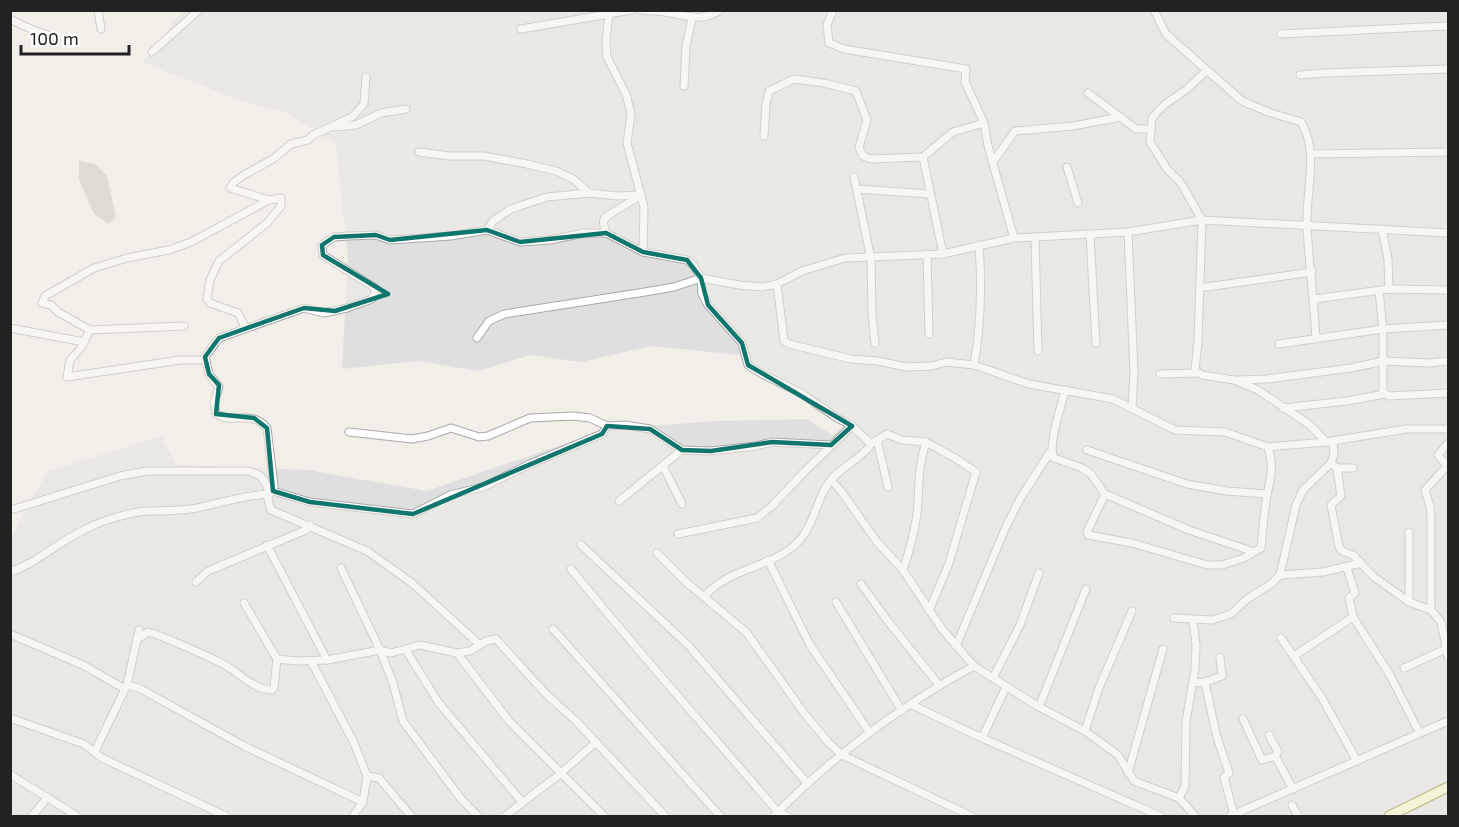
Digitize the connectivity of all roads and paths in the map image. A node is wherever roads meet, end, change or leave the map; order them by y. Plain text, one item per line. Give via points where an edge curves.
1 (98, 10) edge
2 (199, 10) edge
3 (632, 10) edge
4 (641, 10) edge
5 (720, 10) edge
6 (833, 10) edge
7 (1154, 10) edge
8 (592, 14) edge
9 (609, 14) junction
10 (692, 18) junction
11 (10, 19) edge
12 (1449, 27) edge
13 (521, 29) dead end
14 (102, 30) dead end
15 (1281, 34) dead end
16 (56, 37) dead end
17 (152, 52) dead end
18 (1449, 69) edge
19 (1206, 71) junction
20 (1300, 75) dead end
21 (366, 77) dead end
22 (684, 86) dead end
23 (1088, 93) dead end
24 (405, 110) dead end
25 (1121, 117) junction
26 (984, 123) junction
27 (333, 127) junction
28 (1151, 129) junction
29 (764, 136) dead end
30 (419, 152) dead end
31 (1449, 152) edge
32 (1311, 154) junction
33 (922, 157) junction
34 (993, 162) junction
35 (1067, 167) dead end
36 (854, 177) dead end
37 (857, 189) junction
38 (589, 193) junction
39 (929, 194) junction
40 (641, 195) junction
41 (269, 200) junction
42 (1078, 203) dead end
43 (1202, 220) junction
44 (1307, 225) junction
45 (1382, 229) junction
46 (487, 230) junction
47 (1128, 232) junction
48 (1449, 232) edge
49 (606, 233) junction
50 (1090, 235) junction
51 (1014, 238) junction
52 (1035, 238) junction
53 (979, 245) junction
54 (643, 252) junction
55 (927, 254) junction
56 (943, 254) junction
57 (871, 259) junction
58 (1312, 272) junction
59 (701, 278) junction
60 (777, 284) junction
61 (1199, 288) junction
62 (1389, 289) junction
63 (1449, 290) edge
64 (1379, 291) junction
65 (1314, 299) junction
66 (1449, 325) edge
67 (184, 326) dead end
68 (245, 327) junction
69 (10, 328) edge
70 (1383, 329) junction
71 (90, 330) junction
72 (929, 334) dead end
73 (477, 338) dead end
74 (1316, 339) junction
75 (84, 342) junction
76 (875, 343) dead end
77 (1096, 343) dead end
78 (1279, 344) dead end
79 (1038, 351) dead end
80 (206, 360) junction
81 (1384, 361) junction
82 (1449, 361) edge
83 (974, 365) junction
84 (1197, 373) junction
85 (1160, 374) dead end
86 (1234, 380) junction
87 (1065, 390) junction
88 (1449, 393) edge
89 (1385, 394) junction
90 (1132, 408) junction
91 (1283, 408) junction
92 (607, 426) junction
93 (852, 426) junction
94 (1449, 429) edge
95 (349, 432) dead end
96 (874, 442) junction
97 (926, 442) junction
98 (1330, 442) junction
99 (1449, 443) edge
100 (831, 445) junction
101 (1268, 447) junction
102 (682, 450) junction
103 (1087, 450) dead end
104 (1050, 452) junction
105 (1334, 465) junction
106 (663, 466) junction
107 (1353, 468) dead end
108 (831, 480) junction
109 (888, 487) dead end
110 (271, 492) junction
111 (1105, 494) junction
112 (1267, 494) junction
113 (619, 501) dead end
114 (682, 504) dead end
115 (14, 509) dead end
116 (310, 525) junction
117 (1409, 532) dead end
118 (678, 534) dead end
119 (267, 545) junction
120 (581, 545) dead end
121 (1254, 552) junction
122 (657, 553) dead end
123 (768, 560) junction
124 (1361, 563) junction
125 (341, 568) dead end
126 (1347, 568) junction
127 (571, 569) dead end
128 (903, 570) junction
129 (10, 572) edge
130 (1039, 573) dead end
131 (1280, 575) junction
132 (196, 582) dead end
133 (861, 584) dead end
134 (1086, 589) dead end
135 (704, 597) junction
136 (836, 602) dead end
137 (1409, 602) junction
138 (244, 603) dead end
139 (1431, 610) junction
140 (929, 611) junction
141 (1131, 611) dead end
142 (1174, 618) dead end
143 (1353, 618) junction
144 (1193, 620) junction
145 (553, 629) dead end
146 (10, 634) edge
147 (1281, 638) dead end
148 (480, 645) junction
149 (956, 646) junction
150 (1163, 649) dead end
151 (1446, 649) junction
152 (380, 650) junction
153 (406, 650) junction
154 (457, 652) junction
155 (1294, 656) junction
156 (1220, 657) dead end
157 (1449, 657) edge
158 (277, 659) junction
159 (327, 660) junction
160 (311, 661) junction
161 (974, 666) junction
162 (1404, 668) dead end
163 (993, 678) junction
164 (1205, 682) junction
165 (1193, 683) junction
166 (939, 685) junction
167 (126, 687) junction
168 (1006, 687) junction
169 (912, 705) junction
170 (1040, 707) junction
171 (902, 711) junction
172 (10, 718) edge
173 (1243, 719) dead end
174 (1449, 721) edge
175 (1085, 731) junction
176 (1419, 732) junction
177 (870, 733) junction
178 (1269, 735) dead end
179 (982, 738) junction
180 (596, 742) junction
181 (95, 751) junction
182 (842, 755) junction
183 (1275, 756) junction
184 (1358, 761) junction
185 (1128, 773) junction
186 (560, 774) junction
187 (11, 775) edge
188 (367, 776) junction
189 (808, 784) junction
190 (1449, 787) edge
191 (1293, 789) junction
192 (48, 797) junction
193 (1179, 798) junction
194 (363, 802) junction
195 (522, 802) junction
196 (1292, 805) dead end
197 (776, 814) edge
198 (1191, 815) edge
199 (32, 816) edge
200 (77, 816) edge
201 (226, 816) edge
202 (353, 816) edge
203 (411, 816) edge
204 (478, 816) edge
205 (505, 816) edge
206 (604, 816) edge
207 (665, 816) edge
208 (720, 816) edge
209 (787, 816) edge
210 (971, 816) edge
211 (1160, 816) edge
212 (1232, 816) edge
213 (1298, 816) edge
214 (1389, 816) edge

1 - 14 street
2 - 17 street
3 - 9 street
4 - 10 street
5 - 10 street via 711,16
6 - 26 street via 826,25 829,43 844,49 966,69 965,82
7 - 19 street via 1166,34
8 - 9 street
8 - 13 street
9 - 40 street via 607,57 626,94 631,114 627,143
10 - 22 street
11 - 16 street
12 - 15 street
18 - 20 street
19 - 28 street via 1164,105 1152,118
19 - 32 street via 1242,100 1301,122
21 - 27 street via 360,111
23 - 25 street
24 - 27 street via 381,114 356,125
25 - 28 street via 1136,129
25 - 34 street via 1015,131
26 - 33 street via 952,132
26 - 34 street
27 - 41 street via 291,144 244,174 230,188
28 - 43 street via 1150,141
29 - 33 street via 769,91 794,79 856,91 867,120 859,147 863,156
30 - 38 street via 484,156 556,171
31 - 32 street
32 - 44 street
33 - 39 street
34 - 51 street
35 - 42 street
36 - 37 street
37 - 39 street
37 - 57 street
38 - 40 street
38 - 46 street via 547,197 511,209
39 - 56 street
40 - 49 street via 603,219
40 - 54 street
41 - 68 street via 281,198 281,206 267,223 219,261 210,280 207,299 238,313
41 - 71 street via 191,242 94,268 45,296 42,303
43 - 44 street
43 - 47 street
43 - 61 street
44 - 45 street
44 - 58 street
45 - 48 street
45 - 62 street
46 - 49 street via 520,242
46 - 68 street via 390,240 376,235 334,237 322,245 323,255 375,288 372,299 324,313 304,308
47 - 50 street
47 - 90 street
49 - 54 street
50 - 52 street
50 - 77 street
51 - 52 street
51 - 53 street
52 - 79 street
53 - 56 street
53 - 83 street via 980,306
54 - 59 street via 687,260
55 - 56 street
55 - 57 street
55 - 72 street
57 - 60 street via 845,258 825,263
57 - 76 street
58 - 61 street
58 - 65 street
59 - 60 street via 762,287
59 - 73 street via 674,287 504,314 489,321
59 - 93 street via 702,294 742,343 748,365
60 - 83 street via 784,341 789,344 907,367 946,362
61 - 84 street
62 - 63 street
62 - 64 street
64 - 65 street
64 - 70 street
65 - 74 street
66 - 70 street
67 - 71 street
68 - 80 street via 219,338
69 - 75 street
70 - 74 street
70 - 81 street
71 - 75 street
74 - 78 street
75 - 80 street via 70,360 67,377 180,360
80 - 110 street via 209,374 219,387 214,402 216,414 254,418 267,428
81 - 82 street
81 - 86 street via 1267,379
81 - 89 street
83 - 87 street via 1029,384
84 - 85 street
84 - 86 street
86 - 91 street via 1258,390
87 - 90 street via 1113,399
87 - 104 street
88 - 89 street
89 - 91 street
90 - 101 street via 1175,429 1225,432
91 - 98 street
92 - 95 street via 590,418 572,416 530,418 479,437 452,428 412,439
92 - 102 street via 650,429
92 - 110 street via 602,434 483,487 450,495 413,514 310,502
93 - 96 street
93 - 100 street
94 - 98 street via 1406,429
96 - 97 street via 886,434
96 - 108 street
96 - 109 street
97 - 128 street via 918,474 918,505
97 - 140 street via 977,474 949,563
98 - 101 street
98 - 105 street
99 - 139 street via 1438,455 1447,466 1425,490 1431,518
100 - 102 street via 772,442 711,451
100 - 118 street via 757,518
101 - 112 street via 1273,461
102 - 106 street
103 - 112 street via 1187,484
104 - 111 street via 1054,458 1091,474
104 - 149 street via 1005,529
105 - 107 street
105 - 124 street via 1341,496 1331,505 1335,533 1342,551
105 - 131 street via 1303,490
106 - 113 street
106 - 114 street
108 - 123 street via 811,525 797,544
108 - 128 street
110 - 115 street via 262,476 248,471 147,471
110 - 116 street via 271,510
110 - 129 street via 197,508 120,516 82,530
111 - 121 street via 1189,530
111 - 121 street via 1087,532 1092,537 1132,543 1206,565 1222,566
112 - 121 street via 1261,548
116 - 119 street
116 - 148 street via 367,551 412,583
117 - 137 street
119 - 132 street via 208,571
119 - 159 street
120 - 189 street via 688,645
122 - 135 street
123 - 135 street via 733,575
123 - 177 street via 810,645
124 - 126 street
124 - 137 street
125 - 152 street
126 - 131 street
126 - 143 street via 1355,592 1349,598
127 - 197 street
128 - 140 street
130 - 163 street via 1020,625
131 - 144 street via 1231,614
133 - 166 street
134 - 170 street
135 - 182 street via 746,632 804,713
136 - 171 street
137 - 139 street
138 - 158 street
139 - 151 street via 1441,621
140 - 149 street
141 - 175 street
142 - 144 street
143 - 155 street
143 - 176 street via 1390,675
144 - 165 street
145 - 208 street
146 - 167 street
147 - 155 street
148 - 154 street
148 - 180 street via 495,639
149 - 161 street
150 - 185 street
151 - 157 street
151 - 162 street
152 - 153 street
152 - 159 street
152 - 204 street via 403,721
153 - 154 street via 420,645
153 - 195 street via 438,702
154 - 186 street via 509,721
155 - 184 street
156 - 164 street via 1222,676
158 - 160 street
158 - 167 street via 274,687 267,690 226,666 148,632 138,635
159 - 160 street
160 - 188 street
161 - 163 street
161 - 166 street
163 - 168 street
164 - 165 street
164 - 212 street via 1229,773 1224,777
165 - 193 street via 1186,721 1185,786
166 - 169 street
167 - 181 street
167 - 194 street via 139,688 244,746
168 - 170 street
168 - 179 street
169 - 171 street
169 - 179 street
170 - 175 street
171 - 177 street
172 - 181 street
173 - 183 street via 1261,759
174 - 176 street
175 - 185 street via 1118,755
176 - 184 street
177 - 182 street
178 - 183 street via 1277,751
179 - 211 street
180 - 186 street
180 - 207 street
181 - 201 street via 102,758
182 - 189 street
182 - 210 street
183 - 191 street
184 - 191 street
185 - 193 street via 1134,781
186 - 195 street
186 - 206 street
187 - 192 street
188 - 194 street
188 - 203 street via 379,778
189 - 197 street
190 - 214 main road
191 - 212 street
192 - 199 street
192 - 200 street
193 - 198 street
194 - 202 street
195 - 205 street
196 - 213 street
197 - 209 street

